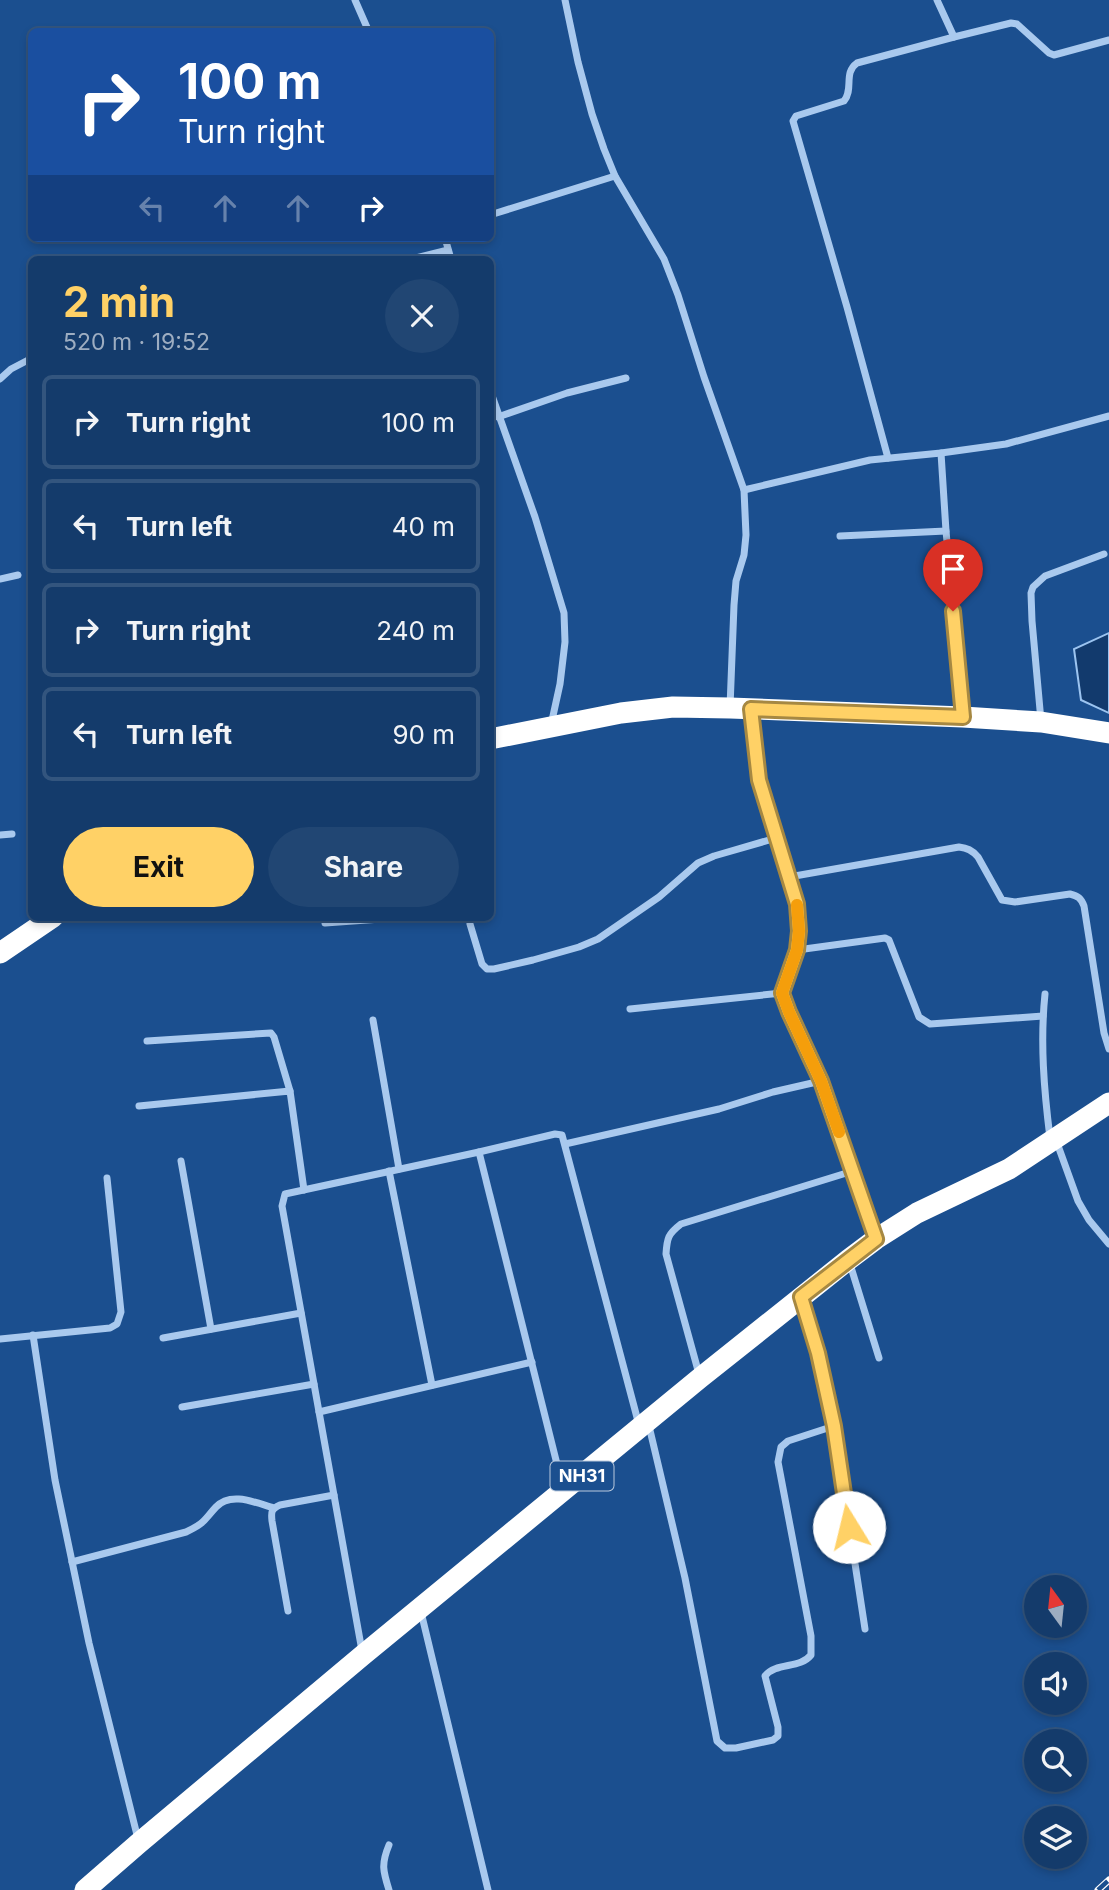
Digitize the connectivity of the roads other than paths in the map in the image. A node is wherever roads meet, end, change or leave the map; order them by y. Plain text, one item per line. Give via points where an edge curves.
1 (355, 0) edge
2 (565, 0) edge
3 (937, 0) edge
4 (367, 28) edge
5 (954, 37) junction
6 (1109, 40) edge
7 (615, 176) junction
8 (494, 214) edge
9 (446, 242) edge
10 (448, 250) junction
11 (424, 256) edge
12 (450, 256) edge
13 (28, 360) edge
14 (626, 378) dead end
15 (0, 379) edge
16 (494, 404) edge
17 (1109, 416) edge
18 (498, 417) junction
19 (941, 453) junction
20 (888, 458) junction
21 (744, 490) junction
22 (946, 531) junction
23 (840, 536) dead end
24 (1104, 554) dead end
25 (18, 575) dead end
26 (0, 579) edge
27 (740, 708) junction
28 (963, 717) junction
29 (1041, 722) junction
30 (550, 726) junction
31 (1109, 733) edge
32 (494, 738) edge
33 (12, 834) dead end
34 (0, 835) edge
35 (776, 838) junction
36 (789, 877) junction
37 (46, 921) edge
38 (353, 921) edge
39 (325, 923) dead end
40 (470, 924) dead end
41 (797, 950) junction
42 (0, 953) edge
43 (782, 993) junction
44 (1045, 993) dead end
45 (630, 1009) dead end
46 (1043, 1016) junction
47 (373, 1020) dead end
48 (147, 1041) dead end
49 (1109, 1049) edge
50 (821, 1081) junction
51 (290, 1091) junction
52 (1109, 1103) edge
53 (139, 1106) dead end
54 (1053, 1141) junction
55 (565, 1144) junction
56 (480, 1152) junction
57 (181, 1161) dead end
58 (399, 1169) junction
59 (389, 1171) junction
60 (853, 1171) junction
61 (107, 1178) dead end
62 (304, 1190) junction
63 (876, 1239) junction
64 (1109, 1244) edge
65 (848, 1260) junction
66 (801, 1297) junction
67 (302, 1313) junction
68 (211, 1329) junction
69 (33, 1335) junction
70 (163, 1338) dead end
71 (0, 1339) edge
72 (880, 1357) dead end
73 (531, 1362) junction
74 (700, 1378) junction
75 (314, 1384) junction
76 (432, 1385) junction
77 (182, 1407) dead end
78 (319, 1412) junction
79 (644, 1425) junction
80 (834, 1426) junction
81 (564, 1491) junction
82 (334, 1495) junction
83 (274, 1508) junction
84 (72, 1562) junction
85 (420, 1609) junction
86 (288, 1611) dead end
87 (865, 1629) dead end
88 (363, 1655) junction
89 (139, 1843) junction
90 (389, 1845) dead end
91 (85, 1890) edge
92 (390, 1890) edge
93 (488, 1890) edge

1 - 4 street
2 - 7 street via 592,114
3 - 5 street
5 - 6 street via 1017,24 1054,55
5 - 20 street via 857,63 849,73 849,93 844,101 796,116 793,121
7 - 8 street
7 - 21 street via 664,259
9 - 10 street
10 - 11 street
10 - 12 street
13 - 15 street
14 - 18 street
16 - 18 street
17 - 19 street via 1006,444
18 - 30 street via 564,613 561,684
19 - 20 street
19 - 22 street
20 - 21 street
21 - 27 street via 746,535 734,605
22 - 23 street
22 - 28 street
24 - 29 street via 1045,576 1033,586
25 - 26 street
27 - 28 highway
27 - 30 highway via 673,707
27 - 35 street
28 - 29 highway
29 - 31 highway
30 - 32 highway
33 - 34 street
35 - 36 street
35 - 40 street via 698,863 659,897 597,939 544,957 486,968
36 - 41 street via 797,904
36 - 49 street via 958,847 978,857 1002,900 1077,896 1084,906
37 - 42 highway
38 - 39 street
41 - 43 street
41 - 46 street via 889,940 919,1017 930,1024
43 - 45 street
43 - 50 street
44 - 46 street
46 - 54 street via 1043,1082
47 - 58 street
48 - 51 street via 271,1033
50 - 55 street via 719,1110
50 - 60 street
51 - 53 street
51 - 62 street
52 - 54 highway, NH31
54 - 63 highway, NH31
54 - 64 street via 1078,1201
55 - 56 street via 562,1135 555,1134
55 - 79 street
56 - 58 street
56 - 73 street
57 - 68 street
58 - 59 street
59 - 62 street
59 - 76 street
60 - 63 street
60 - 74 street via 681,1224 670,1233 666,1254
61 - 69 street via 120,1319 110,1328
62 - 67 street via 285,1194 282,1206
63 - 65 highway, NH31
65 - 66 highway, NH31
65 - 72 street
66 - 74 highway, NH31
66 - 80 street
67 - 68 street
67 - 75 street
68 - 70 street
69 - 71 street
69 - 84 street
73 - 76 street
73 - 81 street
74 - 79 highway, NH31
75 - 77 street
75 - 78 street
76 - 78 street
78 - 82 street
79 - 80 street via 685,1578 717,1741 725,1748 778,1736 765,1676 769,1670 806,1661 811,1655 778,1462 781,1447 788,1441
79 - 81 highway, NH31
80 - 87 street
81 - 85 highway, NH31
82 - 83 street
82 - 88 street
83 - 84 street via 238,1498 217,1505 201,1525 186,1532
83 - 86 street via 272,1521
84 - 89 street
85 - 88 highway, NH31
85 - 93 street
88 - 89 highway, NH31
89 - 91 highway, NH31
90 - 92 street via 383,1869

